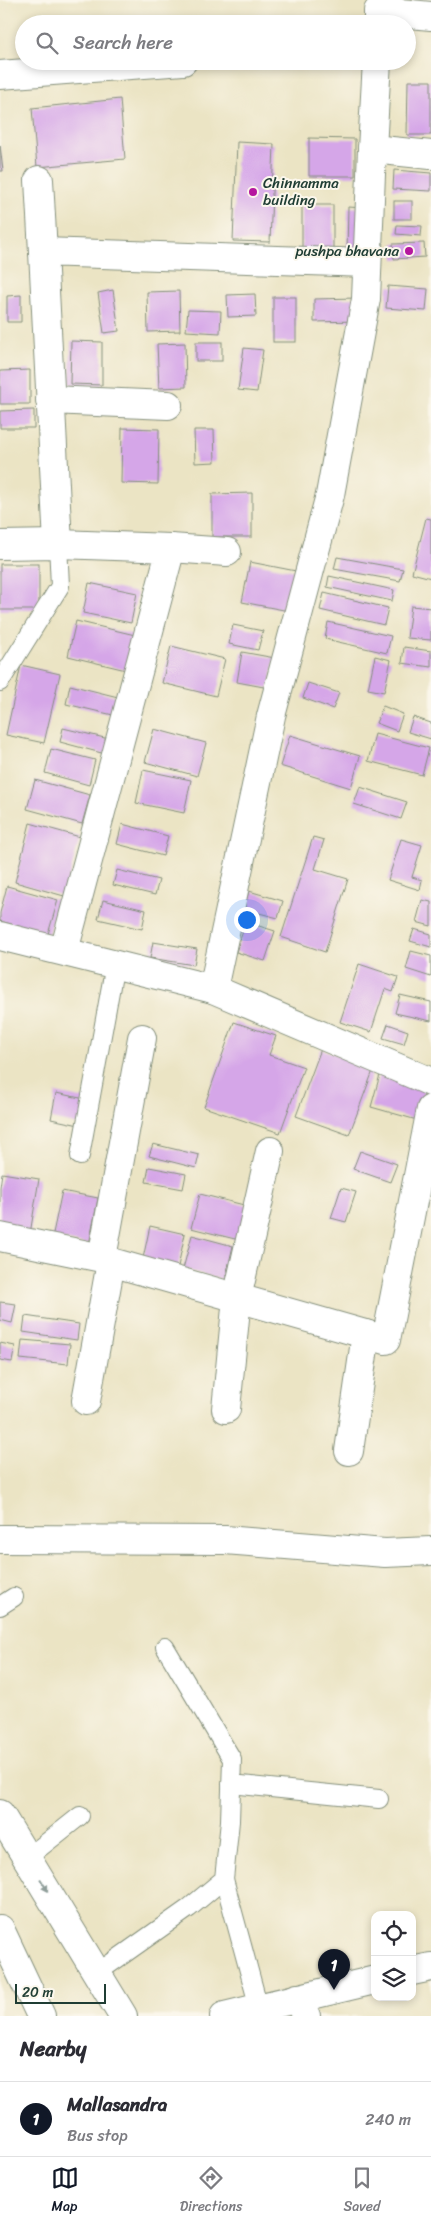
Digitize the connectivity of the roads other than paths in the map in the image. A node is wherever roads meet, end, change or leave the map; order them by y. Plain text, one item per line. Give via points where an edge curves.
1 (378, 15) edge
2 (431, 16) edge
3 (65, 70) edge
4 (376, 70) edge
5 (0, 75) edge
6 (372, 149) junction
7 (431, 155) edge
8 (39, 180) dead end
9 (42, 252) junction
10 (367, 263) junction
11 (50, 400) junction
12 (168, 405) dead end
13 (58, 544) junction
14 (0, 545) edge
15 (171, 548) junction
16 (227, 552) dead end
17 (0, 682) edge
18 (0, 936) edge
19 (64, 951) junction
20 (115, 964) junction
21 (213, 990) junction
22 (142, 1038) dead end
23 (431, 1082) edge
24 (431, 1109) edge
25 (270, 1152) dead end
26 (80, 1156) dead end
27 (0, 1237) edge
28 (106, 1260) junction
29 (238, 1298) junction
30 (366, 1334) junction
31 (86, 1401) dead end
32 (226, 1409) dead end
33 (349, 1451) dead end
34 (0, 1539) edge
35 (431, 1551) edge
36 (165, 1646) dead end
37 (230, 1784) junction
38 (379, 1799) dead end
39 (0, 1814) edge
40 (80, 1816) dead end
41 (27, 1858) junction
42 (224, 1879) junction
43 (0, 1929) edge
44 (431, 1967) edge
45 (416, 1970) edge
46 (97, 1973) junction
47 (371, 1981) edge
48 (302, 2007) edge
49 (259, 2008) junction
50 (41, 2016) edge
51 (123, 2016) edge
52 (224, 2016) edge

1 - 2 street via 378,11
3 - 5 street
4 - 6 street
6 - 7 street
6 - 10 street
8 - 9 street
9 - 10 street
9 - 11 street
10 - 21 street via 366,299 330,495 271,716
11 - 12 street
11 - 13 street
13 - 14 street
13 - 15 street
13 - 17 lane via 60,586
15 - 16 street
15 - 19 street
18 - 19 street
19 - 20 street
20 - 21 street
20 - 26 lane
21 - 23 street
22 - 28 street
24 - 30 street via 386,1340
25 - 29 street
27 - 28 street
28 - 29 street
28 - 31 street
29 - 30 street
29 - 32 street
30 - 33 street
34 - 35 street via 225,1540 385,1553
36 - 37 lane via 232,1758
37 - 38 lane
37 - 42 lane
39 - 41 street
40 - 41 lane
41 -> 46 street
42 - 46 lane
42 - 49 lane
43 - 50 street
44 - 45 street
46 - 51 street
47 - 48 street
48 - 49 street
49 - 52 street

